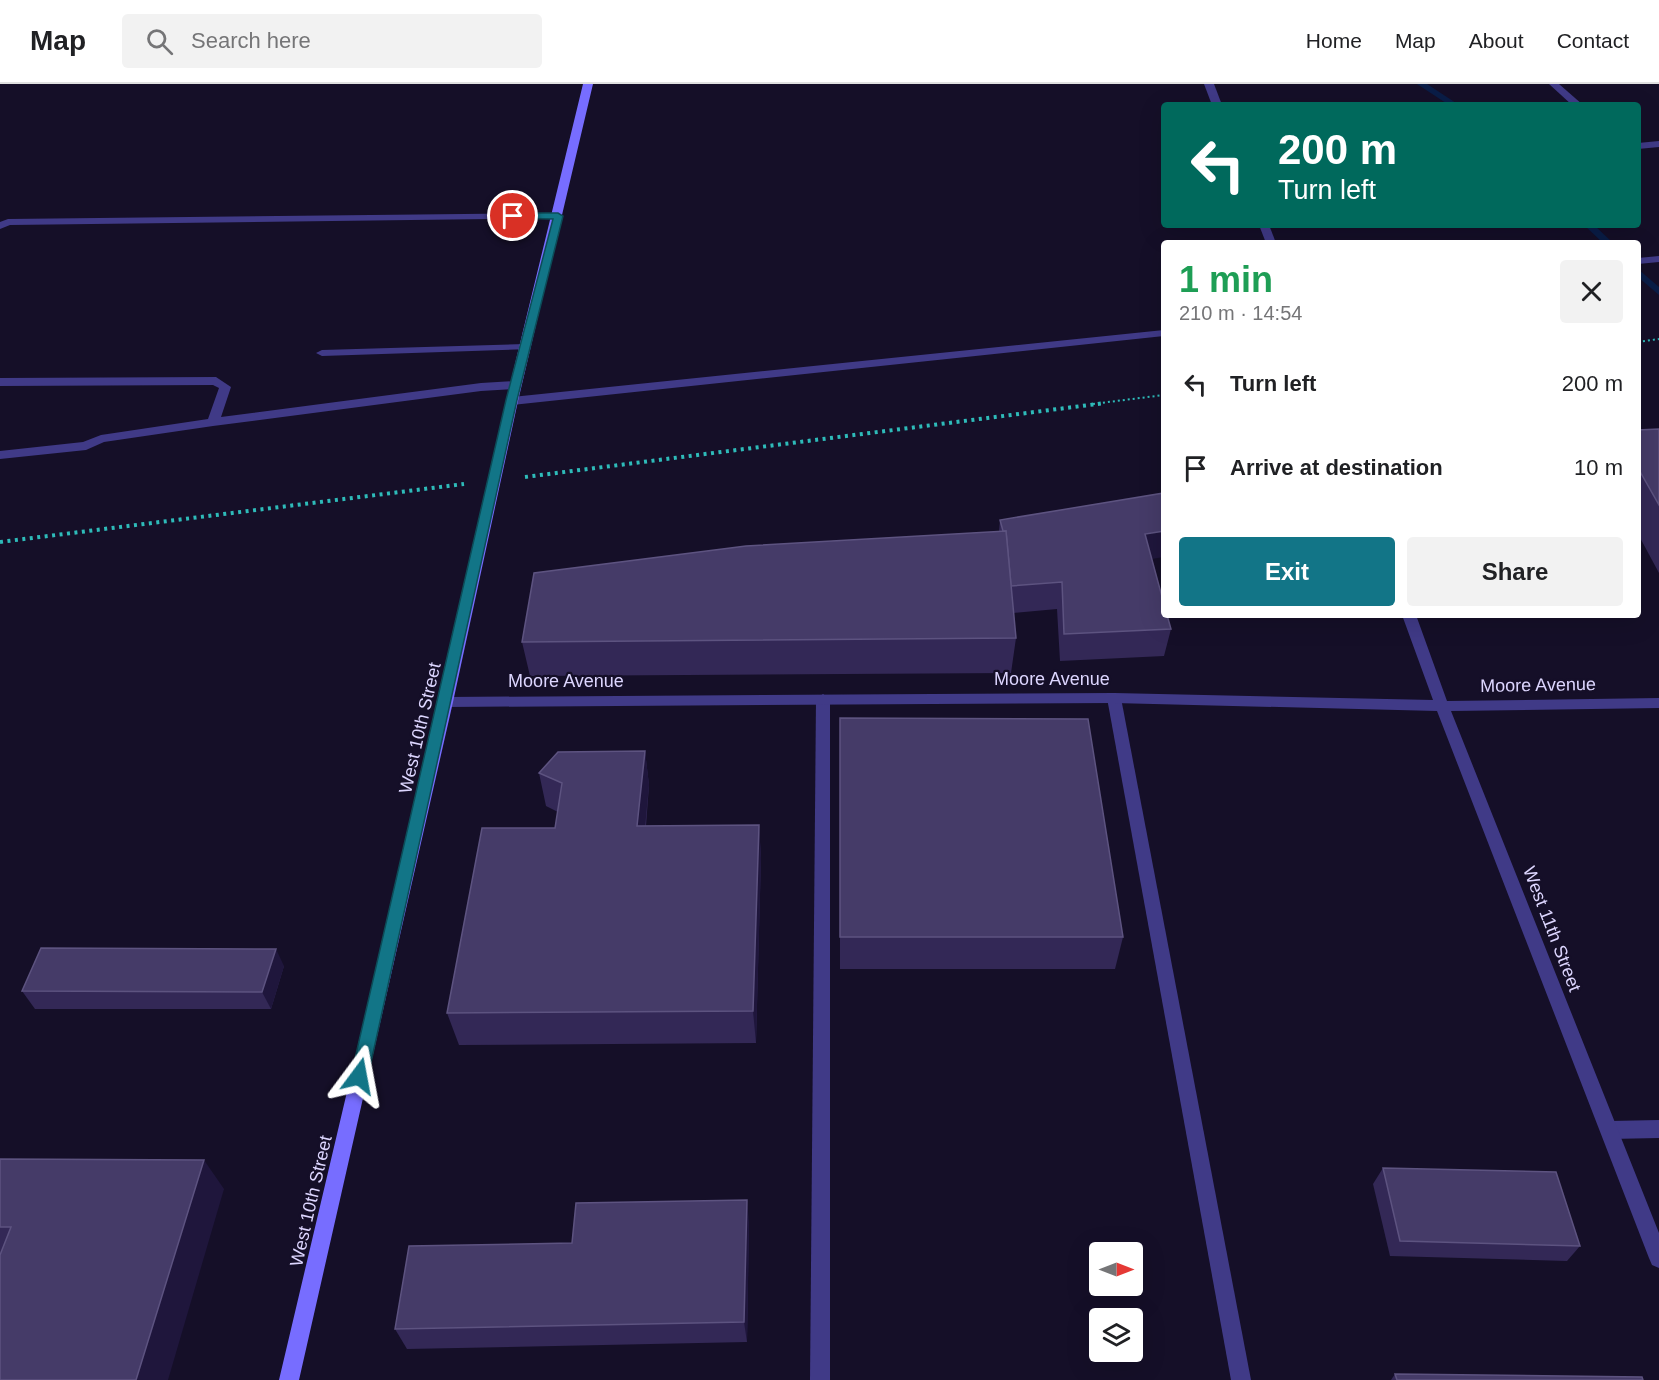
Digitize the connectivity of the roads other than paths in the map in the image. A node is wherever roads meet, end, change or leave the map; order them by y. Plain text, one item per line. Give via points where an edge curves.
1 (588, 84) edge
2 (1209, 84) edge
3 (1554, 84) edge
4 (1216, 102) edge
5 (1575, 102) edge
6 (1659, 144) edge
7 (1641, 146) edge
8 (558, 216) junction
9 (0, 226) edge
10 (1659, 259) edge
11 (1641, 261) edge
12 (1161, 333) edge
13 (525, 347) junction
14 (322, 353) dead end
15 (0, 382) edge
16 (515, 385) junction
17 (512, 400) junction
18 (213, 422) junction
19 (0, 455) edge
20 (1410, 618) edge
21 (1114, 698) junction
22 (823, 699) junction
23 (446, 702) junction
24 (1659, 703) edge
25 (1442, 706) junction
26 (1659, 1129) edge
27 (1610, 1130) junction
28 (1659, 1258) edge
29 (289, 1380) edge
30 (820, 1380) edge
31 (1241, 1380) edge

1 - 8 main road, West 10th Street
2 - 4 street
3 - 5 street
6 - 7 street
8 - 9 street via 32,221
8 - 13 main road, West 10th Street
10 - 11 street
12 - 17 street
13 - 14 street
13 - 16 main road, West 10th Street
15 - 18 street via 216,381 225,387
16 - 17 main road, West 10th Street
16 - 18 street
17 - 23 main road, West 10th Street
18 - 19 street via 101,439 86,446
20 - 25 street, West 11th Street
21 - 22 street, Moore Avenue
21 - 25 street, Moore Avenue
21 - 31 street
22 - 23 street, Moore Avenue
22 - 30 street
23 - 29 main road, West 10th Street
24 - 25 street, Moore Avenue
25 - 27 street, West 11th Street
26 - 27 street
27 - 28 street, West 11th Street

